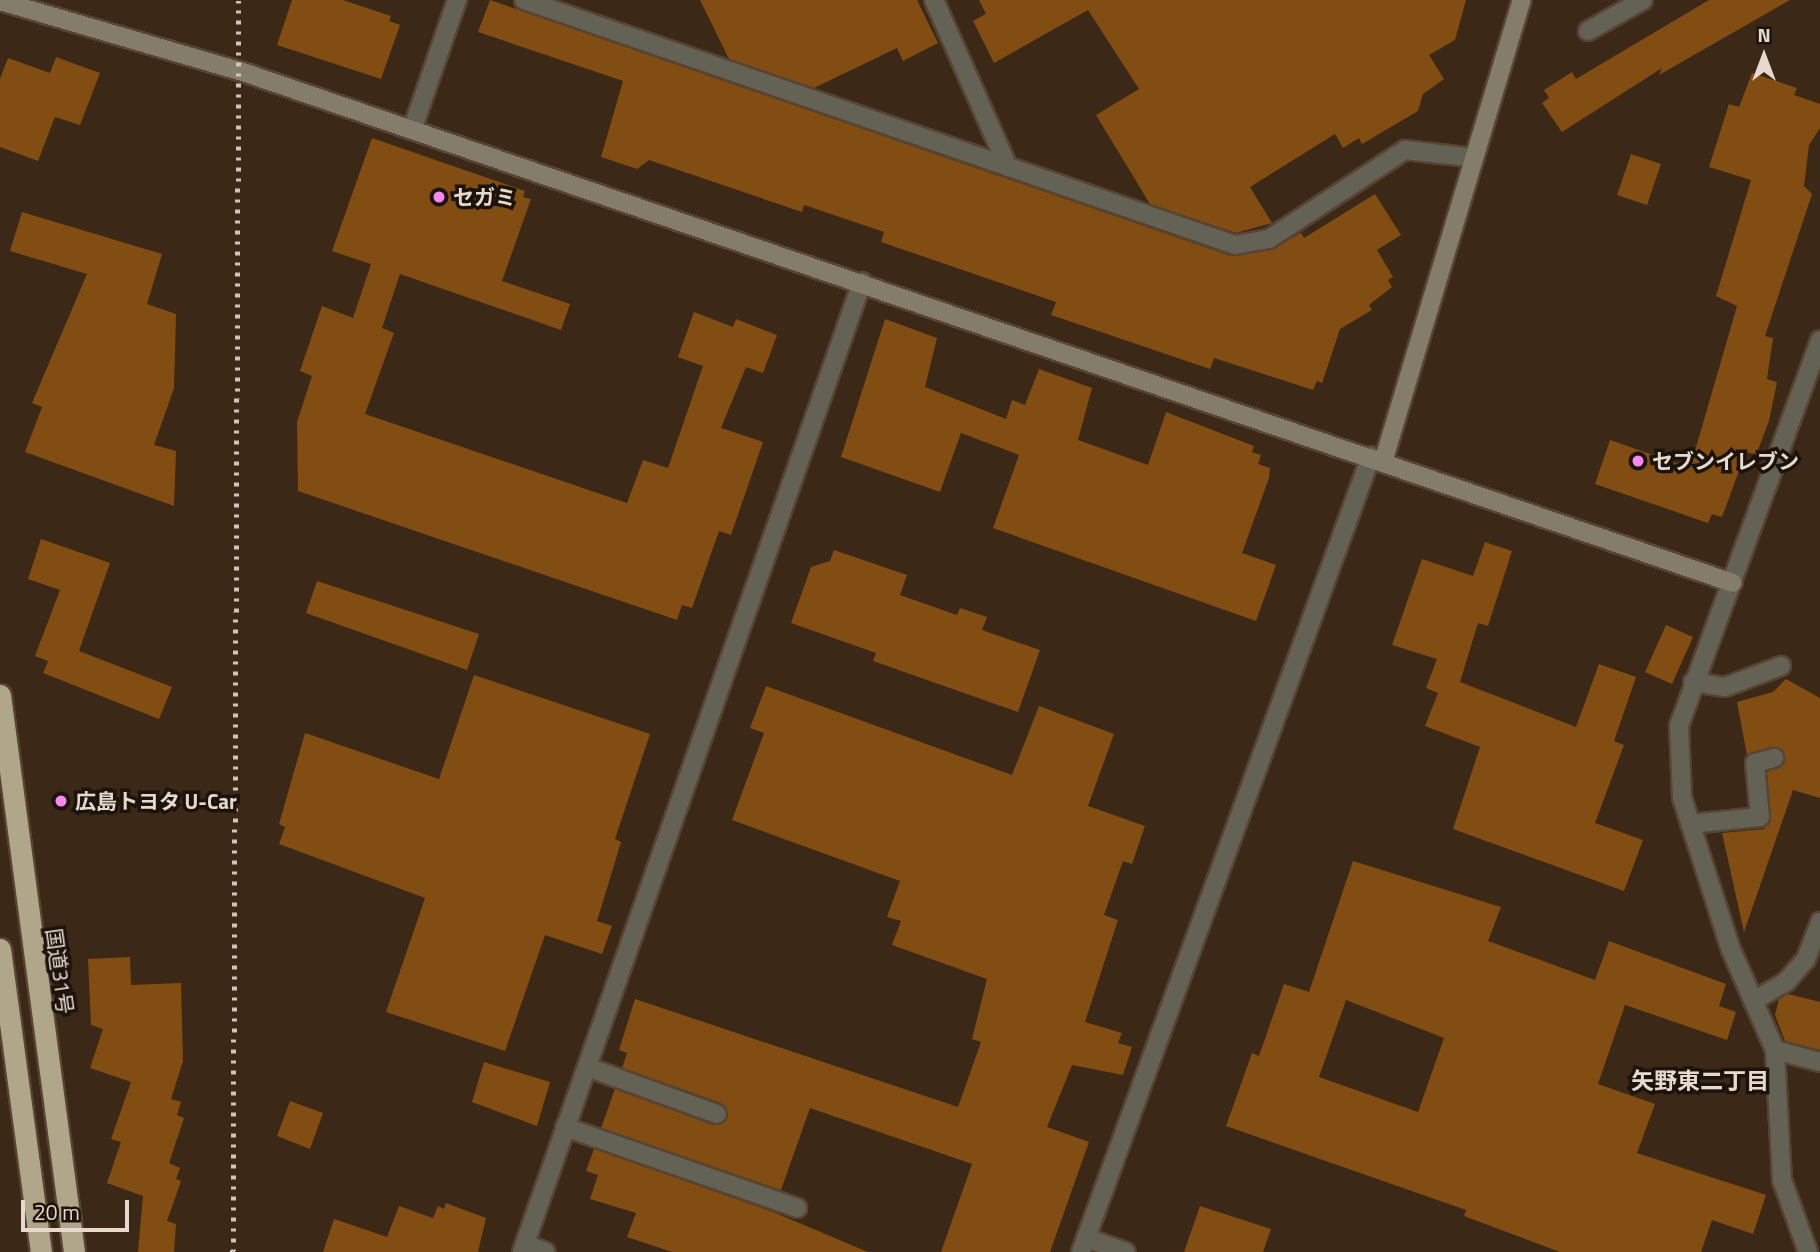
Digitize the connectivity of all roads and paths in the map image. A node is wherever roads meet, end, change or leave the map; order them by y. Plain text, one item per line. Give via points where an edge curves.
1 (457, 0) edge
2 (524, 0) edge
3 (1522, 0) edge
4 (1643, 0) edge
5 (0, 1) edge
6 (936, 1) edge
7 (1588, 31) dead end
8 (412, 130) junction
9 (1475, 158) junction
10 (1008, 167) junction
11 (862, 282) junction
12 (1820, 340) edge
13 (1378, 458) junction
14 (1733, 583) junction
15 (1781, 666) dead end
16 (1693, 682) junction
17 (0, 695) edge
18 (1774, 758) dead end
19 (1690, 824) junction
20 (1820, 922) edge
21 (0, 949) edge
22 (1753, 1001) junction
23 (1775, 1050) junction
24 (1820, 1062) edge
25 (587, 1067) junction
26 (717, 1114) dead end
27 (565, 1127) junction
28 (797, 1208) dead end
29 (1083, 1245) edge
30 (523, 1248) edge
31 (41, 1252) edge
32 (75, 1252) edge
33 (546, 1252) edge
34 (1126, 1252) edge
35 (1808, 1252) edge

1 - 8 street
2 - 10 street
3 - 9 street
4 - 7 street
5 - 8 street via 240,71
6 - 10 street
8 - 11 street
9 - 10 street via 1405,150 1269,239 1235,245
9 - 13 street
11 - 13 street
11 - 25 street
12 - 14 street
13 - 14 street
13 - 29 street
14 - 16 street
15 - 16 street via 1725,687
16 - 19 street via 1679,726 1679,778
17 - 32 highway, 国道31号
18 - 19 street via 1755,763 1760,817
19 - 22 street
20 - 22 street via 1805,959 1786,982
21 - 31 highway
22 - 23 street
23 - 24 street
23 - 35 street via 1782,1180
25 - 26 street
25 - 27 street
27 - 28 street
27 - 30 street
29 - 34 street
30 - 33 street

